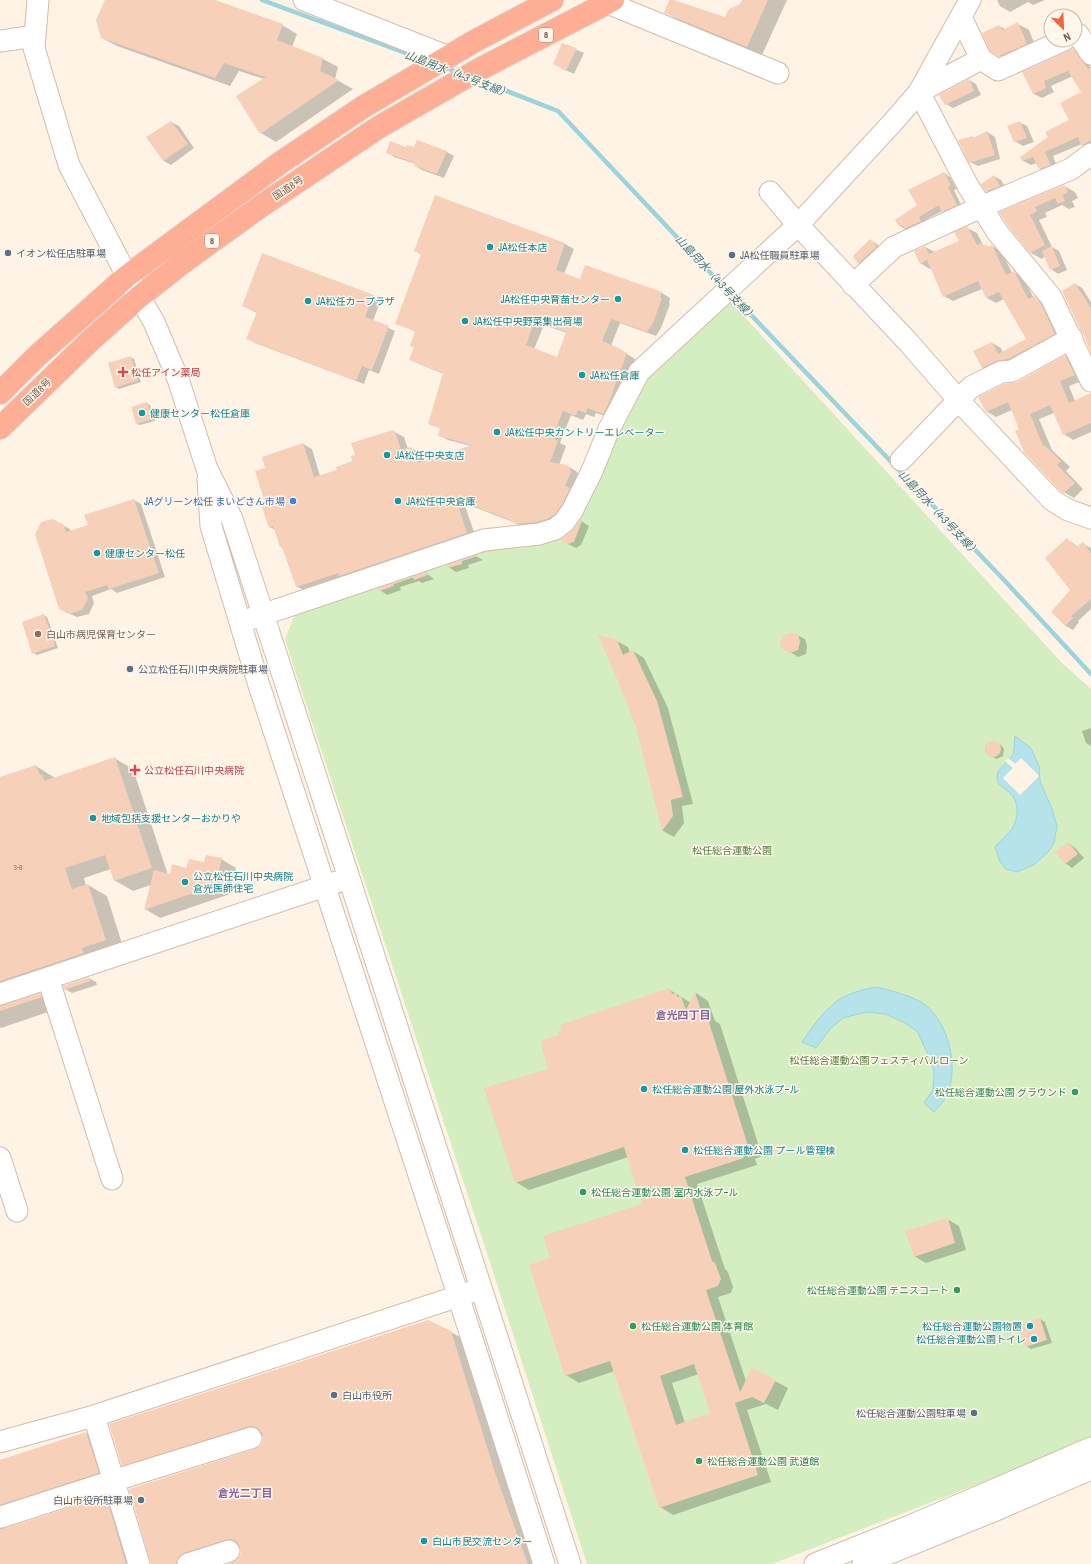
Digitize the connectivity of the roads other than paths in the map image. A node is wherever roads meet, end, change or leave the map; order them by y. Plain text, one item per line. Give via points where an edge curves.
1 (38, 0) edge
2 (304, 0) edge
3 (552, 0) edge
4 (610, 1) edge
5 (966, 8) edge
6 (35, 36) junction
7 (0, 41) edge
8 (1083, 42) edge
9 (1046, 48) edge
10 (1091, 54) edge
11 (449, 57) junction
12 (981, 59) junction
13 (778, 73) dead end
14 (920, 92) junction
15 (1091, 154) edge
16 (770, 192) dead end
17 (981, 207) junction
18 (798, 226) junction
19 (127, 276) junction
20 (853, 284) junction
21 (139, 297) junction
22 (1072, 338) junction
23 (1091, 381) edge
24 (0, 393) edge
25 (959, 400) junction
26 (0, 428) edge
27 (901, 460) dead end
28 (207, 469) junction
29 (1091, 518) edge
30 (250, 576) junction
31 (227, 583) junction
32 (264, 615) junction
33 (240, 623) junction
34 (282, 674) junction
35 (258, 682) junction
36 (349, 878) junction
37 (323, 886) junction
38 (48, 978) junction
39 (0, 994) edge
40 (0, 1158) edge
41 (112, 1179) dead end
42 (17, 1211) dead end
43 (482, 1289) junction
44 (458, 1296) junction
45 (94, 1416) junction
46 (252, 1438) dead end
47 (0, 1442) edge
48 (1091, 1448) edge
49 (1091, 1469) edge
50 (114, 1481) junction
51 (1, 1517) edge
52 (229, 1551) dead end
53 (139, 1564) edge
54 (188, 1564) edge
55 (544, 1564) edge
56 (570, 1564) edge
57 (815, 1564) edge
58 (862, 1564) edge

1 - 6 street
2 - 11 street
3 - 11 highway, 8
4 - 13 street
4 - 21 highway, 国道8号 / 8 via 480,69 379,127 301,178
5 - 12 street
5 - 14 street
6 - 7 street
6 - 19 street via 34,48 69,165
8 - 10 street
9 - 12 street via 998,70
11 - 19 highway, 8 via 363,107 280,163
12 - 14 street
14 - 17 street via 950,153
14 - 18 street
15 - 17 street via 1071,169
16 - 18 street
17 - 20 street via 894,247
17 - 22 street via 998,233 1051,297
18 - 20 street
18 - 32 street via 640,372 608,430 592,471 572,511 555,530 484,540
19 - 21 street
19 - 24 highway, 8 via 37,356
20 - 25 street
21 - 26 highway, 国道8号 / 8
21 - 28 street via 154,322 178,379
22 - 23 street
22 - 25 street via 1012,372 1001,372 971,387
25 - 27 street
25 - 29 street via 1052,500 1068,510
28 - 30 street via 232,519
28 - 31 street via 211,526
30 - 31 street
30 - 32 street
31 - 33 street
32 - 33 street
32 - 34 street
33 - 35 street
34 - 35 street
34 - 36 street
35 - 37 street
36 - 37 street
36 - 43 street
37 - 38 street
37 - 44 street
38 - 39 street
38 - 41 street
40 - 42 street
43 - 44 street
43 - 56 street
44 - 45 street
44 - 55 street
45 - 47 street
45 - 50 street
46 - 50 street
48 - 57 street
49 - 58 street
50 - 51 street
50 - 53 street
52 - 54 street

